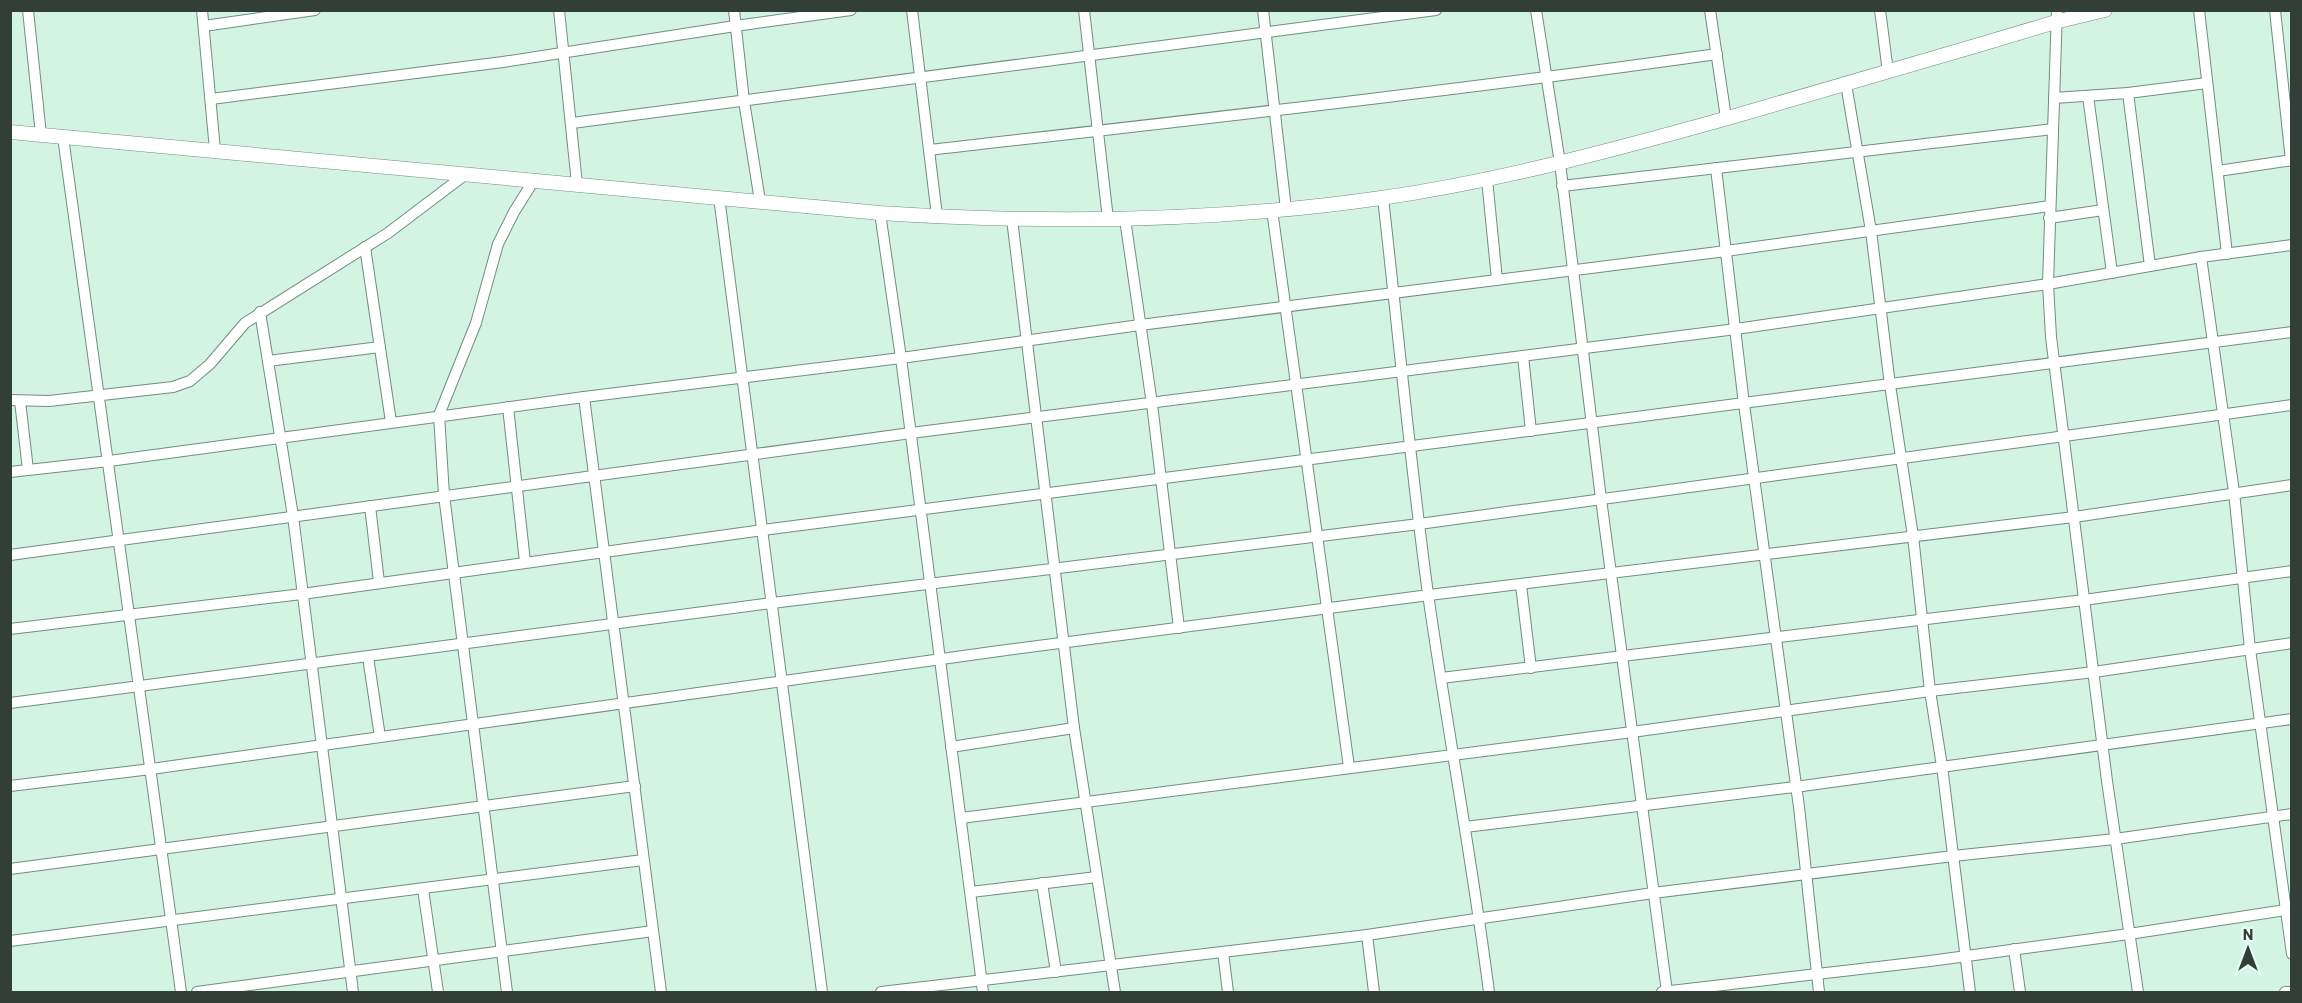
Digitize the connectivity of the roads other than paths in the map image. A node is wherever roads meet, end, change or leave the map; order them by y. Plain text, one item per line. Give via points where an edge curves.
1 (28, 10) edge
2 (202, 10) edge
3 (315, 10) edge
4 (559, 10) edge
5 (734, 10) edge
6 (851, 10) edge
7 (912, 10) edge
8 (1084, 10) edge
9 (1263, 10) edge
10 (1436, 10) edge
11 (1536, 10) edge
12 (1710, 10) edge
13 (1880, 10) edge
14 (2105, 10) edge
15 (2199, 10) edge
16 (2275, 10) edge
17 (2058, 16) edge
18 (204, 26) junction
19 (735, 26) junction
20 (1266, 34) junction
21 (565, 53) junction
22 (1717, 54) junction
23 (1090, 55) junction
24 (2287, 70) edge
25 (1888, 72) junction
26 (920, 77) junction
27 (1547, 78) junction
28 (2208, 83) junction
29 (1846, 84) junction
30 (2128, 93) junction
31 (2088, 96) junction
32 (2054, 98) junction
33 (211, 99) junction
34 (744, 101) junction
35 (1274, 112) junction
36 (1726, 118) junction
37 (572, 123) junction
38 (2053, 129) junction
39 (1099, 131) junction
40 (10, 132) edge
41 (40, 135) junction
42 (63, 137) junction
43 (215, 150) junction
44 (929, 150) junction
45 (1858, 153) junction
46 (2291, 160) edge
47 (1560, 163) junction
48 (1716, 168) junction
49 (2218, 171) junction
50 (466, 174) junction
51 (1486, 179) junction
52 (534, 180) junction
53 (578, 184) junction
54 (1562, 186) junction
55 (719, 196) junction
56 (1383, 198) junction
57 (760, 201) junction
58 (1279, 209) junction
59 (2103, 210) junction
60 (2050, 212) junction
61 (880, 213) junction
62 (937, 216) junction
63 (1012, 219) junction
64 (1108, 219) junction
65 (1125, 219) junction
66 (1871, 231) junction
67 (2292, 245) edge
68 (365, 247) junction
69 (1726, 251) junction
70 (2227, 254) junction
71 (2201, 257) junction
72 (2150, 266) junction
73 (1574, 269) junction
74 (2112, 273) junction
75 (1497, 280) junction
76 (2048, 284) junction
77 (1394, 293) junction
78 (1284, 306) junction
79 (1881, 308) junction
80 (260, 312) junction
81 (1140, 325) junction
82 (1736, 329) junction
83 (2292, 332) edge
84 (1026, 341) junction
85 (2212, 342) junction
86 (380, 347) junction
87 (1584, 348) junction
88 (1523, 356) junction
89 (901, 358) junction
90 (268, 361) junction
91 (2054, 364) junction
92 (1403, 371) junction
93 (742, 377) junction
94 (1295, 385) junction
95 (1890, 385) junction
96 (100, 395) junction
97 (584, 397) junction
98 (15, 400) edge
99 (1152, 404) junction
100 (1744, 404) junction
101 (2292, 405) edge
102 (508, 407) junction
103 (2222, 413) junction
104 (439, 415) junction
105 (1036, 417) junction
106 (391, 422) junction
107 (1592, 423) junction
108 (1531, 431) junction
109 (911, 433) junction
110 (2063, 435) junction
111 (282, 437) junction
112 (1412, 447) junction
113 (752, 454) junction
114 (1901, 458) junction
115 (109, 461) junction
116 (1305, 461) junction
117 (28, 470) junction
118 (10, 472) edge
119 (594, 475) junction
120 (1754, 478) junction
121 (1161, 480) junction
122 (2292, 485) edge
123 (516, 486) junction
124 (2234, 492) junction
125 (1045, 494) junction
126 (444, 495) junction
127 (1601, 499) junction
128 (370, 506) junction
129 (921, 510) junction
130 (293, 516) junction
131 (2074, 517) junction
132 (1419, 524) junction
133 (763, 530) junction
134 (1316, 536) junction
135 (1913, 536) junction
136 (120, 541) junction
137 (603, 552) junction
138 (1170, 554) junction
139 (10, 555) edge
140 (1765, 555) junction
141 (525, 562) junction
142 (1054, 567) junction
143 (2292, 571) edge
144 (453, 572) junction
145 (1613, 573) junction
146 (2243, 578) junction
147 (379, 582) junction
148 (929, 584) junction
149 (1521, 585) junction
150 (302, 594) junction
151 (1429, 595) junction
152 (2084, 600) junction
153 (772, 603) junction
154 (1326, 608) junction
155 (129, 614) junction
156 (1923, 620) junction
157 (612, 624) junction
158 (1179, 628) junction
159 (10, 629) edge
160 (1776, 639) junction
161 (1064, 643) junction
162 (2292, 643) edge
163 (463, 645) junction
164 (2250, 649) junction
165 (368, 657) junction
166 (1622, 657) junction
167 (939, 660) junction
168 (310, 664) junction
169 (1531, 668) junction
170 (2094, 672) junction
171 (1440, 678) junction
172 (782, 681) junction
173 (139, 685) junction
174 (1930, 691) junction
175 (10, 703) edge
176 (623, 703) junction
177 (1784, 712) junction
178 (2292, 719) edge
179 (2261, 723) junction
180 (474, 724) junction
181 (1074, 728) junction
182 (1632, 732) junction
183 (380, 737) junction
184 (2103, 744) junction
185 (320, 746) junction
186 (951, 747) junction
187 (1454, 755) junction
188 (1942, 766) junction
189 (1349, 767) junction
190 (151, 769) junction
191 (10, 786) edge
192 (635, 786) junction
193 (1795, 787) junction
194 (1084, 801) junction
195 (483, 805) junction
196 (1641, 806) junction
197 (2292, 814) edge
198 (2272, 817) junction
199 (961, 818) junction
200 (330, 825) junction
201 (1465, 827) junction
202 (2115, 839) junction
203 (161, 849) junction
204 (1953, 856) junction
205 (643, 860) junction
206 (10, 869) edge
207 (1806, 875) junction
208 (1097, 877) junction
209 (493, 880) junction
210 (1042, 883) junction
211 (423, 889) junction
212 (971, 892) junction
213 (1653, 893) junction
214 (341, 898) junction
215 (2288, 909) edge
216 (1479, 918) junction
217 (171, 919) junction
218 (653, 932) junction
219 (2129, 934) junction
220 (1367, 935) junction
221 (10, 941) edge
222 (2014, 949) junction
223 (502, 952) junction
224 (1223, 952) junction
225 (2292, 954) edge
226 (1965, 956) junction
227 (433, 961) junction
228 (1111, 966) junction
229 (350, 972) junction
230 (1056, 972) junction
231 (1817, 974) junction
232 (982, 987) edge
233 (1667, 992) edge
234 (2292, 992) edge
235 (181, 993) edge
236 (197, 993) edge
237 (353, 993) edge
238 (438, 993) edge
239 (507, 993) edge
240 (661, 993) edge
241 (822, 993) edge
242 (881, 993) edge
243 (1115, 993) edge
244 (1228, 993) edge
245 (1374, 993) edge
246 (1489, 993) edge
247 (1662, 993) edge
248 (1819, 993) edge
249 (1970, 993) edge
250 (2020, 993) edge
251 (2138, 993) edge
252 (2285, 993) edge

1 - 41 street
2 - 18 street
3 - 18 street
4 - 21 street
5 - 19 street
6 - 19 street
7 - 26 street
8 - 23 street
9 - 20 street
10 - 20 street
11 - 27 street
12 - 22 street
13 - 25 street
14 - 17 main road
15 - 28 street
16 - 24 street
17 - 25 main road
17 - 32 street
18 - 33 street
19 - 21 street
19 - 34 street
20 - 23 street
20 - 35 street
21 - 33 street
21 - 37 street
22 - 27 street
22 - 36 street
23 - 26 street
23 - 39 street
24 - 46 street
25 - 29 main road
26 - 34 street
26 - 44 street
27 - 35 street
27 - 47 street
28 - 30 street
28 - 49 street
29 - 36 main road
29 - 45 street
30 - 31 street
30 - 72 street
31 - 32 street
31 - 59 street
32 - 38 street
33 - 43 street
34 - 37 street
34 - 57 street
35 - 39 street
35 - 58 street
36 - 47 main road
37 - 53 street
38 - 45 street
38 - 60 street
39 - 44 street
39 - 64 street
40 - 41 main road
41 - 42 main road
42 - 43 main road
42 - 96 street
43 - 50 main road
44 - 62 street
45 - 48 street
45 - 66 street
46 - 49 street
47 - 51 main road
47 - 54 street
48 - 54 street
48 - 69 street
49 - 70 street
50 - 52 main road
50 - 68 street
51 - 56 main road
51 - 75 street
52 - 53 main road
52 - 104 street via 498,243 476,323
53 - 55 main road
54 - 73 street
55 - 57 main road
55 - 93 street
56 - 58 main road
56 - 77 street
57 - 61 main road
58 - 65 main road
58 - 78 street
59 - 60 street
59 - 74 street
60 - 66 street
60 - 76 street
61 - 62 main road
61 - 89 street
62 - 63 main road
63 - 64 main road
63 - 84 street
64 - 65 main road
65 - 81 street
66 - 69 street
66 - 79 street
67 - 70 street
68 - 80 street
68 - 86 street
69 - 73 street
69 - 82 street
70 - 71 street
71 - 72 street
71 - 85 street
72 - 74 street
73 - 75 street
73 - 87 street
74 - 76 street
75 - 77 street
76 - 79 street
76 - 91 street
77 - 78 street
77 - 92 street
78 - 81 street
78 - 94 street
79 - 82 street
79 - 95 street
80 - 90 street
80 - 96 street via 190,381 173,387
81 - 84 street
81 - 99 street
82 - 87 street
82 - 100 street
83 - 85 street
84 - 89 street
84 - 105 street
85 - 91 street
85 - 103 street
86 - 90 street
86 - 106 street
87 - 88 street
87 - 107 street
88 - 92 street
88 - 108 street
89 - 93 street
89 - 109 street
90 - 111 street
91 - 95 street
91 - 110 street
92 - 94 street
92 - 112 street
93 - 97 street
93 - 113 street
94 - 99 street
94 - 116 street
95 - 100 street
95 - 114 street
96 - 98 street
96 - 115 street
97 - 102 street
97 - 119 street
98 - 117 street
99 - 105 street
99 - 121 street
100 - 107 street
100 - 120 street
101 - 103 street
102 - 104 street
102 - 123 street
103 - 110 street
103 - 124 street
104 - 106 street
104 - 126 street
105 - 109 street
105 - 125 street
106 - 111 street
107 - 108 street
107 - 127 street
108 - 112 street
109 - 113 street
109 - 129 street
110 - 114 street
110 - 131 street
111 - 115 street
111 - 130 street
112 - 116 street
112 - 132 street
113 - 119 street
113 - 133 street
114 - 120 street
114 - 135 street
115 - 117 street
115 - 136 street
116 - 121 street
116 - 134 street
117 - 118 street
119 - 123 street
119 - 137 street
120 - 127 street
120 - 140 street
121 - 125 street
121 - 138 street
122 - 124 street
123 - 126 street
123 - 141 street
124 - 131 street
124 - 146 street
125 - 129 street
125 - 142 street
126 - 128 street
126 - 144 street
127 - 132 street
127 - 145 street
128 - 130 street
128 - 147 street
129 - 133 street
129 - 148 street
130 - 136 street
130 - 150 street
131 - 135 street
131 - 152 street
132 - 134 street
132 - 151 street
133 - 137 street
133 - 153 street
134 - 138 street
134 - 154 street
135 - 140 street
135 - 156 street
136 - 139 street
136 - 155 street
137 - 141 street
137 - 157 street
138 - 142 street
138 - 158 street
140 - 145 street
140 - 160 street
141 - 144 street
142 - 148 street
142 - 161 street
143 - 146 street
144 - 147 street
144 - 163 street
145 - 149 street
145 - 166 street
146 - 152 street
146 - 164 street
147 - 150 street
148 - 153 street
148 - 167 street
149 - 151 street
149 - 169 street
150 - 155 street
150 - 168 street
151 - 154 street
151 - 171 street
152 - 156 street
152 - 170 street
153 - 157 street
153 - 172 street
154 - 158 street
154 - 189 street
155 - 159 street
155 - 173 street
156 - 160 street
156 - 174 street
157 - 163 street
157 - 176 street
158 - 161 street
160 - 166 street
160 - 177 street
161 - 167 street
161 - 181 street
162 - 164 street
163 - 165 street
163 - 180 street
164 - 170 street
164 - 179 street
165 - 168 street
165 - 183 street
166 - 169 street
166 - 182 street
167 - 172 street
167 - 186 street
168 - 173 street
168 - 185 street
169 - 171 street
170 - 174 street
170 - 184 street
171 - 187 street
172 - 176 street
172 - 241 street
173 - 175 street
173 - 190 street
174 - 177 street
174 - 188 street
176 - 180 street
176 - 192 street
177 - 182 street
177 - 193 street
178 - 179 street
179 - 184 street
179 - 198 street
180 - 183 street
180 - 195 street
181 - 186 street
181 - 194 street
182 - 187 street
182 - 196 street
183 - 185 street
184 - 188 street
184 - 202 street
185 - 190 street
185 - 200 street
186 - 199 street
187 - 189 street
187 - 201 street
188 - 193 street
188 - 204 street
189 - 194 street
190 - 191 street
190 - 203 street
192 - 195 street
192 - 205 street
193 - 196 street
193 - 207 street
194 - 199 street
194 - 208 street
195 - 200 street
195 - 209 street
196 - 201 street
196 - 213 street
197 - 198 street
198 - 202 street
198 - 215 street
199 - 212 street
200 - 203 street
200 - 214 street
201 - 216 street
202 - 204 street
202 - 219 street
203 - 206 street
203 - 217 street
204 - 207 street
204 - 226 street
205 - 209 street
205 - 218 street
207 - 213 street
207 - 231 street
208 - 210 street
208 - 228 street
209 - 211 street
209 - 223 street
210 - 212 street
210 - 230 street
211 - 214 street
211 - 227 street
212 - 232 street
213 - 216 street
213 - 233 street
214 - 217 street
214 - 229 street
215 - 219 street
215 - 225 street
216 - 220 street
216 - 246 street
217 - 221 street
217 - 235 street
218 - 223 street
218 - 240 street
219 - 222 street
219 - 251 street
220 - 224 street
220 - 245 street
222 - 226 street
222 - 250 street
223 - 227 street
223 - 239 street
224 - 228 street
224 - 244 street
226 - 231 street
226 - 249 street
227 - 229 street
227 - 238 street
228 - 230 street
228 - 243 street
229 - 236 street
229 - 237 street
230 - 232 street
231 - 233 street
231 - 248 street
232 - 242 street
233 - 247 street
234 - 252 street

